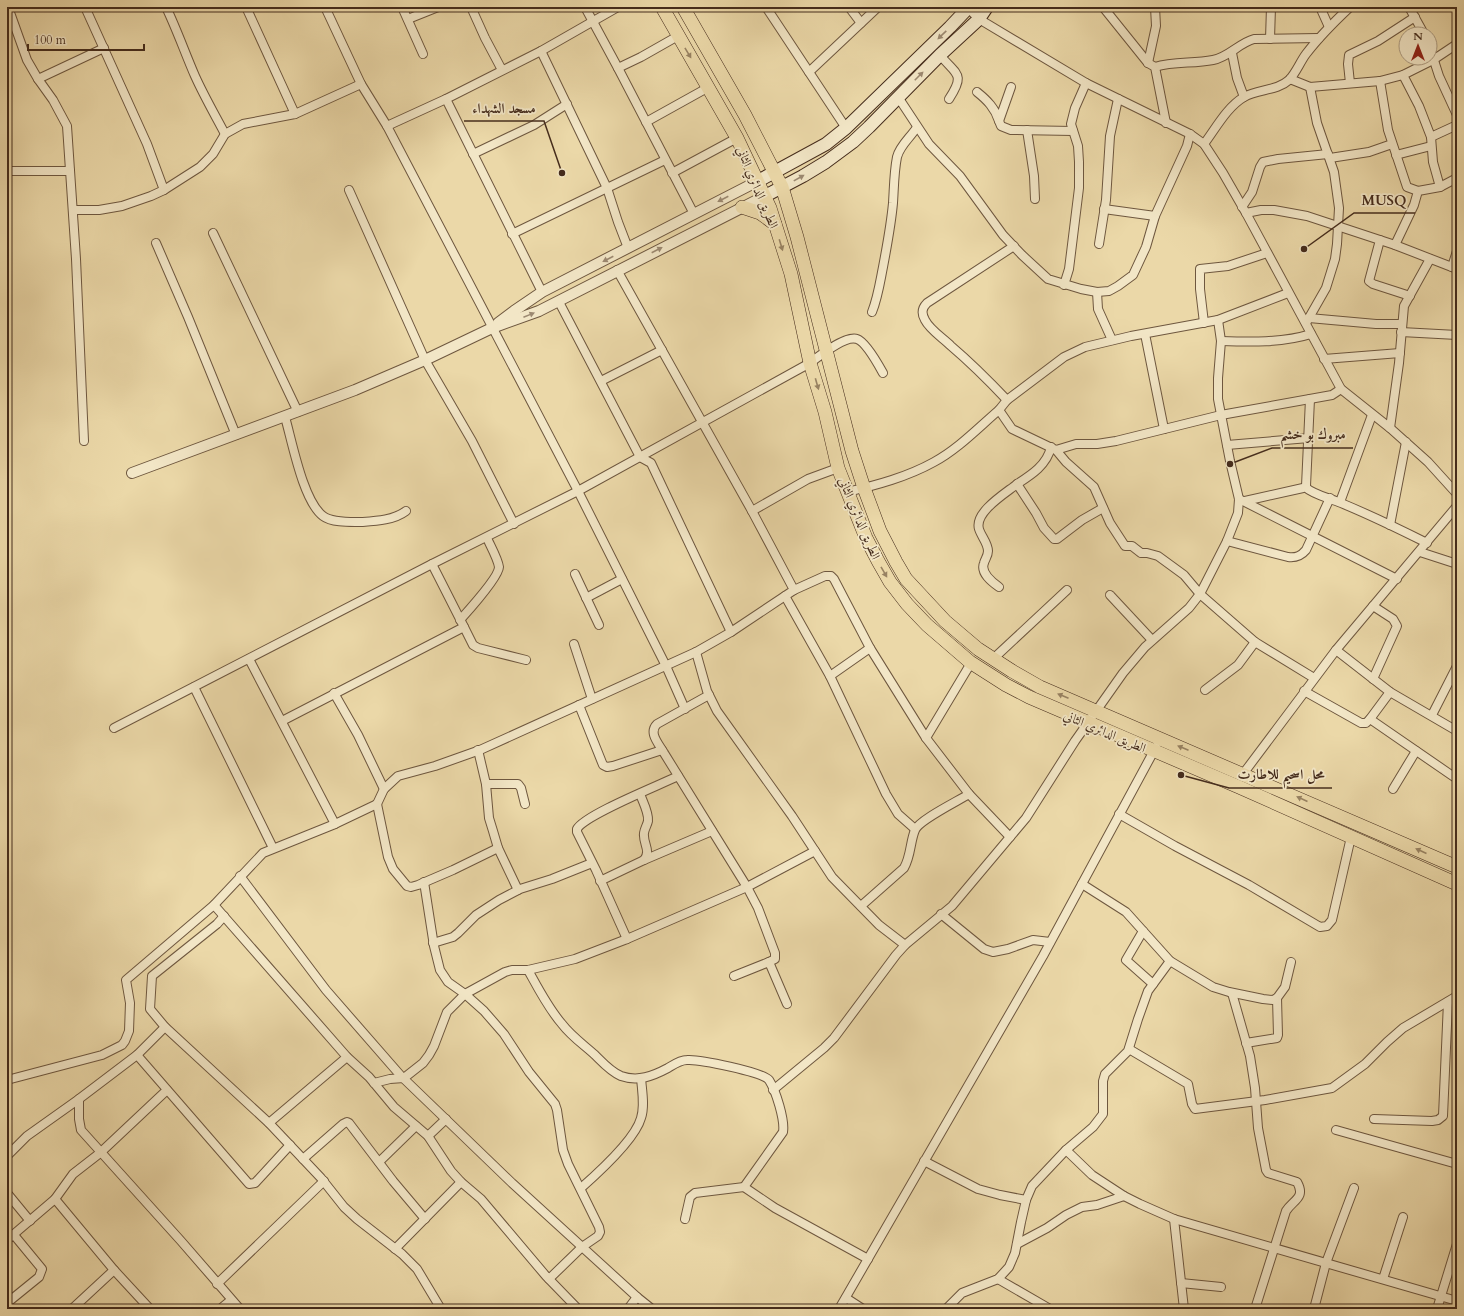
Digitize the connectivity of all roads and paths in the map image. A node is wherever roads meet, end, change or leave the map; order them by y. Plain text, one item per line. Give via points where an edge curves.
1 (8, 7) edge
2 (86, 7) edge
3 (166, 7) edge
4 (246, 7) edge
5 (326, 7) edge
6 (402, 7) edge
7 (438, 7) edge
8 (585, 7) edge
9 (618, 7) edge
10 (662, 7) edge
11 (683, 7) edge
12 (766, 7) edge
13 (849, 7) edge
14 (878, 7) edge
15 (968, 7) edge
16 (987, 7) edge
17 (1103, 7) edge
18 (1155, 7) edge
19 (1271, 7) edge
20 (1320, 7) edge
21 (1350, 7) edge
22 (472, 8) edge
23 (1413, 10) edge
24 (408, 19) junction
25 (979, 19) junction
26 (592, 20) junction
27 (861, 23) junction
28 (1420, 26) edge
29 (1329, 27) junction
30 (678, 36) junction
31 (1319, 38) junction
32 (1270, 39) junction
33 (1457, 44) edge
34 (104, 48) junction
35 (541, 51) junction
36 (1232, 53) junction
37 (423, 54) dead end
38 (940, 55) junction
39 (1438, 57) edge
40 (1151, 65) junction
41 (1422, 66) edge
42 (1436, 66) edge
43 (618, 68) junction
44 (502, 70) junction
45 (809, 72) junction
46 (1403, 75) junction
47 (38, 79) junction
48 (1290, 79) junction
49 (1380, 81) junction
50 (1086, 83) junction
51 (1350, 83) junction
52 (361, 84) junction
53 (709, 87) junction
54 (1011, 87) dead end
55 (1310, 87) junction
56 (977, 92) dead end
57 (898, 97) junction
58 (1244, 97) junction
59 (446, 99) junction
60 (949, 99) dead end
61 (1118, 99) junction
62 (567, 104) junction
63 (295, 114) junction
64 (1457, 115) edge
65 (999, 121) junction
66 (646, 122) junction
67 (1166, 123) junction
68 (1457, 125) edge
69 (387, 126) junction
70 (917, 127) junction
71 (846, 128) junction
72 (1027, 130) junction
73 (1074, 132) junction
74 (225, 134) junction
75 (1190, 134) junction
76 (737, 138) junction
77 (1431, 142) junction
78 (1204, 144) junction
79 (1392, 144) junction
80 (473, 154) junction
81 (1396, 155) junction
82 (1329, 156) junction
83 (665, 160) junction
84 (7, 171) edge
85 (70, 171) junction
86 (672, 173) junction
87 (775, 173) junction
88 (1457, 178) edge
89 (758, 181) junction
90 (782, 187) junction
91 (1440, 187) junction
92 (607, 188) junction
93 (164, 190) junction
94 (349, 190) dead end
95 (1418, 191) junction
96 (765, 196) junction
97 (1035, 199) dead end
98 (742, 207) junction
99 (1104, 209) junction
100 (73, 210) junction
101 (1244, 210) junction
102 (694, 214) junction
103 (1155, 216) junction
104 (775, 224) junction
105 (1338, 226) junction
106 (213, 233) dead end
107 (512, 234) junction
108 (1380, 240) junction
109 (156, 243) dead end
110 (1099, 244) dead end
111 (1395, 245) junction
112 (1014, 246) junction
113 (628, 248) junction
114 (1457, 251) edge
115 (1267, 253) junction
116 (1430, 259) junction
117 (1454, 268) edge
118 (617, 270) junction
119 (1064, 285) junction
120 (542, 292) junction
121 (1097, 292) junction
122 (1288, 293) junction
123 (1410, 296) junction
124 (559, 302) junction
125 (872, 312) dead end
126 (1218, 320) junction
127 (1307, 320) junction
128 (1204, 322) junction
129 (492, 328) junction
130 (1401, 328) junction
131 (1145, 334) junction
132 (1311, 334) junction
133 (1457, 335) edge
134 (1112, 340) junction
135 (1221, 341) junction
136 (662, 350) junction
137 (827, 351) junction
138 (1400, 353) junction
139 (1324, 359) junction
140 (425, 360) junction
141 (810, 363) junction
142 (883, 373) dead end
143 (600, 381) junction
144 (1341, 390) junction
145 (1310, 399) junction
146 (1007, 400) junction
147 (999, 410) junction
148 (298, 412) junction
149 (1221, 415) junction
150 (1372, 415) junction
151 (285, 416) junction
152 (703, 423) junction
153 (1390, 428) junction
154 (1164, 429) junction
155 (236, 435) junction
156 (1309, 438) junction
157 (84, 441) dead end
158 (1406, 442) junction
159 (1227, 445) junction
160 (1054, 448) junction
161 (640, 457) junction
162 (838, 468) junction
163 (132, 473) dead end
164 (1017, 484) junction
165 (1305, 487) junction
166 (864, 488) junction
167 (578, 491) junction
168 (847, 492) junction
169 (1457, 494) edge
170 (1330, 498) junction
171 (1242, 500) junction
172 (1340, 502) junction
173 (1457, 506) edge
174 (1103, 508) junction
175 (752, 510) junction
176 (406, 511) dead end
177 (514, 524) junction
178 (1390, 525) junction
179 (1313, 536) junction
180 (486, 538) junction
181 (1227, 541) junction
182 (1427, 543) junction
183 (1420, 552) junction
184 (432, 564) junction
185 (1457, 564) edge
186 (575, 574) dead end
187 (622, 579) junction
188 (1397, 579) junction
189 (999, 588) dead end
190 (794, 590) junction
191 (1067, 590) dead end
192 (1200, 594) junction
193 (1110, 595) dead end
194 (785, 596) junction
195 (586, 598) junction
196 (1373, 606) junction
197 (462, 624) junction
198 (600, 625) dead end
199 (731, 632) junction
200 (1152, 640) junction
201 (1255, 642) junction
202 (574, 644) dead end
203 (870, 648) junction
204 (1336, 650) junction
205 (696, 652) junction
206 (250, 659) junction
207 (993, 659) junction
208 (526, 660) dead end
209 (971, 663) junction
210 (666, 666) junction
211 (1457, 666) edge
212 (830, 676) junction
213 (1314, 678) junction
214 (1373, 678) junction
215 (194, 687) junction
216 (1205, 690) dead end
217 (1304, 691) junction
218 (1390, 692) junction
219 (334, 693) junction
220 (709, 695) junction
221 (592, 699) junction
222 (579, 705) junction
223 (685, 709) junction
224 (1097, 711) junction
225 (1432, 716) junction
226 (1370, 719) junction
227 (282, 721) junction
228 (1089, 723) junction
229 (114, 728) dead end
230 (1457, 731) edge
231 (926, 738) junction
232 (1160, 738) junction
233 (478, 750) junction
234 (662, 750) junction
235 (1416, 751) junction
236 (1154, 752) junction
237 (1243, 774) junction
238 (678, 776) junction
239 (1457, 779) edge
240 (486, 784) junction
241 (1393, 789) dead end
242 (384, 790) junction
243 (640, 794) junction
244 (969, 794) junction
245 (377, 804) junction
246 (525, 804) dead end
247 (1120, 814) junction
248 (335, 824) junction
249 (915, 829) junction
250 (712, 831) junction
251 (1351, 837) junction
252 (1010, 838) junction
253 (273, 848) junction
254 (498, 848) junction
255 (815, 850) junction
256 (644, 860) junction
257 (592, 863) junction
258 (1457, 867) edge
259 (240, 876) junction
260 (600, 881) junction
261 (424, 882) junction
262 (1082, 884) junction
263 (1457, 884) edge
264 (747, 887) junction
265 (518, 890) junction
266 (214, 905) junction
267 (861, 906) junction
268 (941, 914) junction
269 (224, 916) junction
270 (1143, 931) junction
271 (627, 939) junction
272 (1050, 942) junction
273 (433, 943) junction
274 (905, 945) junction
275 (769, 962) junction
276 (1170, 962) junction
277 (1292, 962) dead end
278 (528, 970) junction
279 (734, 976) dead end
280 (1153, 984) junction
281 (1232, 993) junction
282 (465, 994) junction
283 (1457, 996) edge
284 (1277, 998) junction
285 (1448, 1002) junction
286 (787, 1004) dead end
287 (164, 1027) junction
288 (1246, 1043) junction
289 (1129, 1049) junction
290 (137, 1055) junction
291 (347, 1057) junction
292 (404, 1078) junction
293 (641, 1078) junction
294 (7, 1080) edge
295 (374, 1083) junction
296 (167, 1090) junction
297 (773, 1090) junction
298 (79, 1099) junction
299 (1256, 1102) junction
300 (446, 1119) junction
301 (1374, 1119) dead end
302 (269, 1123) junction
303 (416, 1126) junction
304 (1336, 1130) dead end
305 (428, 1136) junction
306 (290, 1145) junction
307 (1066, 1150) junction
308 (100, 1153) junction
309 (7, 1156) edge
310 (303, 1159) junction
311 (924, 1161) junction
312 (379, 1162) junction
313 (1457, 1164) edge
314 (324, 1181) junction
315 (462, 1182) junction
316 (744, 1186) junction
317 (581, 1188) junction
318 (1354, 1188) dead end
319 (7, 1193) edge
320 (1124, 1196) junction
321 (55, 1199) junction
322 (1026, 1200) junction
323 (1403, 1217) dead end
324 (425, 1219) junction
325 (685, 1219) dead end
326 (1174, 1219) junction
327 (30, 1221) junction
328 (14, 1234) junction
329 (7, 1240) edge
330 (1017, 1244) junction
331 (1457, 1244) edge
332 (582, 1247) junction
333 (1274, 1248) junction
334 (395, 1249) junction
335 (868, 1259) junction
336 (1326, 1263) junction
337 (114, 1270) junction
338 (549, 1279) junction
339 (998, 1279) junction
340 (1383, 1279) junction
341 (1181, 1283) junction
342 (217, 1284) junction
343 (1221, 1287) dead end
344 (637, 1297) junction
345 (1441, 1297) junction
346 (846, 1298) junction
347 (232, 1300) junction
348 (1457, 1301) edge
349 (7, 1303) edge
350 (72, 1309) edge
351 (150, 1309) edge
352 (220, 1309) edge
353 (240, 1309) edge
354 (441, 1309) edge
355 (578, 1309) edge
356 (628, 1309) edge
357 (652, 1309) edge
358 (839, 1309) edge
359 (863, 1309) edge
360 (946, 1309) edge
361 (1050, 1309) edge
362 (1184, 1309) edge
363 (1256, 1309) edge
364 (1314, 1309) edge
365 (1438, 1309) edge

1 - 47 street via 27,60
2 - 34 street
3 - 74 street via 206,100
4 - 63 street
5 - 52 street
6 - 24 street
7 - 24 street
8 - 26 street
9 - 26 street
10 - 30 main road, الطريق الدائري الثاني
11 - 87 main road, الطريق الدائري الثاني
12 - 45 street
13 - 27 street
14 - 27 street
15 - 25 street
15 -> 71 main road
16 - 25 main road
17 - 40 street
18 - 40 street via 1156,26
19 - 32 street
20 - 29 street
21 - 29 street
22 - 44 street
23 - 28 street
23 - 51 street via 1378,41 1349,55
24 - 37 street
25 - 38 main road
25 - 50 street
26 - 35 street
26 - 43 street
27 - 45 street
29 - 31 street
30 - 43 street
30 -> 53 main road, الطريق الدائري الثاني
31 - 32 street
31 - 48 street
32 - 36 street via 1247,41
33 - 39 street
34 - 47 street
34 - 93 street via 147,144
35 - 44 street
35 - 62 street
36 - 40 street via 1214,60
36 - 58 street
57 -> 38 main road
38 - 60 street via 958,77 959,83
40 - 67 street
41 - 46 street
42 - 64 street
43 - 66 street
44 - 59 street
45 - 71 street
46 - 49 street
46 - 77 street via 1419,106
47 - 85 street via 54,100 67,126
48 - 55 street
48 - 58 street via 1281,85
49 - 51 street
49 - 79 street
50 - 61 street
50 - 73 street via 1075,108 1072,124
51 - 55 street
52 - 63 street
52 - 69 street
53 - 66 street
53 - 76 main road, الطريق الدائري الثاني
54 - 65 street
55 - 82 street via 1317,123
56 - 65 street via 991,105
57 - 70 street
90 -> 57 main road via 826,162 853,142
58 - 78 street via 1233,106
59 - 69 street
59 - 80 street
61 - 67 street
61 - 99 street via 1110,136
62 - 80 street via 534,125
62 - 92 street
63 - 74 street via 243,124
65 - 72 street via 1005,128
66 - 83 street
67 - 75 street
68 - 77 street
69 - 129 street
70 - 112 street via 929,144 960,176
70 - 125 street via 897,156 889,238 877,300
71 - 87 main road via 826,144
72 - 73 street
72 - 97 street
73 - 119 street via 1078,146 1079,188 1069,269
74 - 93 street via 213,154 200,167
75 - 78 street
75 - 103 street
76 - 86 street
76 - 89 main road, الطريق الدائري الثاني
77 - 81 street
77 - 91 street
78 - 101 street
79 - 81 street
79 - 82 street via 1369,152
80 - 107 street
81 - 95 street via 1407,187
82 - 101 street via 1263,162
82 - 105 street via 1337,190
83 - 86 street
83 - 92 street
84 - 85 street
85 - 100 street
86 - 102 street
87 - 89 main road
87 - 90 main road, الطريق الدائري الثاني
88 - 91 street
89 - 96 main road, الطريق الدائري الثاني
89 -> 102 street
90 - 96 main road
90 - 137 main road, الطريق الدائري الثاني
91 - 95 street
92 - 107 street
92 - 113 street
93 - 100 street via 122,206 99,210
94 - 140 street
95 - 111 street
96 - 98 street
96 - 104 main road, الطريق الدائري الثاني
98 - 104 main road via 760,213
118 -> 98 street
99 - 103 street
99 - 110 street
100 - 157 street
101 - 105 street via 1274,210
101 - 115 street
102 - 113 street
103 - 121 street via 1146,247 1133,275 1109,291
104 -> 141 main road, الطريق الدائري الثاني via 790,274
105 - 108 street
105 - 127 street via 1335,259 1330,277
106 - 148 street
107 - 120 street
108 - 111 street
108 - 123 street via 1369,281
109 - 155 street
111 - 116 street
112 - 119 street via 1041,274
112 - 146 street via 927,303 922,313 932,328
113 -> 120 street
114 - 117 street
115 - 122 street
115 - 128 street via 1228,266 1200,269
116 - 117 street
116 - 123 street
118 - 124 street
118 - 136 street
119 - 121 street
120 - 129 street
121 - 134 street via 1098,309
122 - 126 street
122 - 127 street
123 - 130 street via 1404,306
129 -> 124 street
124 - 143 street
126 - 128 street
126 - 135 street
127 - 130 street
127 - 132 street
128 - 131 street
129 - 140 street
129 - 167 street
130 - 133 street
130 - 138 street
131 - 134 street
131 - 154 street
132 - 135 street via 1286,340
132 - 139 street
134 - 146 street via 1085,347 1064,357
135 - 149 street via 1218,378
136 - 143 street
136 - 152 street
137 - 141 street
137 - 142 street via 845,340 857,339 863,343
137 - 166 main road, الطريق الدائري الثاني
138 - 139 street
138 - 153 street
139 - 144 street
140 - 148 street
140 - 177 street via 472,441
141 - 152 street
141 -> 162 main road, الطريق الدائري الثاني
143 - 161 street
144 - 145 street via 1332,395
144 - 150 street
145 - 149 street
145 - 156 street
146 - 147 street
147 - 160 street via 1012,429
147 - 166 street via 935,462 912,474
148 - 151 street
149 - 154 street
149 - 159 street
150 - 153 street
150 - 172 street
151 - 155 street
151 - 176 street via 299,469 313,503 323,516 331,520 366,521 389,519
152 - 161 street
152 - 175 street
153 - 158 street
154 - 160 street via 1116,441
155 - 163 street
156 - 159 street
156 - 165 street
158 - 169 street
158 - 178 street
159 - 171 street
160 - 164 street via 1033,474
160 - 174 street via 1094,487
161 - 167 street
161 - 199 street via 651,463
162 - 168 main road, الطريق الدائري الثاني
162 - 175 street via 808,479
164 - 174 street via 1044,528 1054,539
164 - 189 street via 1000,496 979,521 978,527 988,548 983,564 984,571 989,580
165 - 170 street via 1311,492
165 - 171 street
166 - 168 street
166 - 207 main road, الطريق الدائري الثاني via 880,531 906,579 945,621
167 - 177 street
167 - 187 street
168 -> 209 main road, الطريق الدائري الثاني via 866,538 890,582 927,625
170 - 172 street
170 - 179 street
171 - 179 street
171 - 181 street
172 - 178 street
173 - 182 street
174 - 192 street via 1125,546 1132,546 1140,553 1158,556 1184,575
175 - 190 street
177 - 180 street
178 - 182 street
179 - 181 street via 1304,554 1295,558
179 - 188 street
180 - 184 street
180 - 197 street via 498,564 498,570
181 - 192 street
182 - 183 street
183 - 185 street
183 - 188 street
184 - 197 street
184 - 206 street
186 - 195 street
187 - 195 street
187 - 210 street
188 - 196 street
190 - 194 street
190 - 203 street via 825,576 834,579
191 - 207 street
192 - 200 street via 1189,608
192 - 201 street
193 - 200 street
194 - 199 street
194 - 212 street
195 - 198 street
196 - 204 street
196 - 214 street via 1394,619 1397,626
197 - 208 street via 478,648
197 - 219 street
199 - 205 street
200 - 224 street via 1123,673
201 - 213 street
201 - 216 street via 1238,665
202 - 221 street
203 - 212 street
203 - 231 street
204 - 213 street
204 - 214 street
205 - 210 street
205 - 220 street
206 - 215 street
206 - 227 street
224 -> 207 main road, الطريق الدائري الثاني via 1040,687
209 - 228 main road, الطريق الدائري الثاني via 1029,697
209 - 231 street
210 - 221 street
210 - 223 street
211 - 225 street
212 - 249 street via 886,794 898,814
213 - 217 street
214 - 218 street
215 - 229 street
215 - 253 street
217 - 226 street via 1361,722
217 - 237 street
218 - 225 street
218 - 226 street
219 - 227 street
219 - 242 street via 358,735
220 - 223 street
220 - 255 street via 717,712
221 - 222 street
222 - 233 street
222 - 234 street via 603,765 607,767
223 - 234 street via 654,727 654,735
224 - 228 street
224 - 232 main road, الطريق الدائري الثاني
225 - 230 street
226 - 235 street
227 - 248 street
228 - 236 main road, الطريق الدائري الثاني
228 - 252 street
231 - 244 street
232 - 236 street
237 -> 232 main road, الطريق الدائري الثاني
233 - 240 street
233 - 242 street via 398,776
234 - 238 street
235 - 239 street
235 - 241 street
236 - 247 street
236 - 251 main road, الطريق الدائري الثاني
258 -> 237 main road, الطريق الدائري الثاني
238 - 243 street
238 - 250 street
240 - 246 street via 518,784
240 - 254 street via 489,818
242 - 245 street
243 - 256 street via 648,817 643,835 647,853
243 - 257 street via 593,815 578,826 577,832
244 - 249 street via 922,822
244 - 252 street
245 - 248 street
245 - 261 street via 393,869 407,886
247 - 251 street via 1320,927 1327,926 1332,920
247 - 262 street
248 - 253 street
249 - 267 street via 904,868
250 - 256 street
250 - 264 street
251 - 263 main road, الطريق الدائري الثاني
252 - 268 street via 952,906
253 - 259 street via 263,853
254 - 261 street
254 - 265 street
255 - 264 street
255 - 267 street via 832,877
256 - 260 street
257 - 260 street
257 - 265 street
259 - 266 street
259 - 292 street via 326,990
260 - 271 street
261 - 273 street
262 - 270 street via 1126,912
262 - 272 street
264 - 271 street
264 - 275 street via 775,953
265 - 273 street via 476,915 452,937
266 - 269 street
266 - 294 street via 126,980 130,1003 129,1031 122,1045 102,1055
267 - 274 street via 879,925
268 - 272 street via 984,949 993,952 1033,940
268 - 274 street
269 - 287 street via 152,976 150,1009
269 - 291 street
270 - 276 street
270 - 280 street via 1126,960
271 - 278 street via 575,959
272 - 311 street
273 - 282 street via 440,970 448,982
274 - 297 street via 834,1038
275 - 279 street
275 - 286 street
276 - 280 street
276 - 281 street via 1213,987
277 - 284 street via 1284,987
278 - 282 street via 505,972
278 - 293 street via 562,1024 575,1037 611,1070 622,1076
280 - 289 street via 1148,991
281 - 284 street via 1263,999
281 - 288 street
282 - 292 street via 447,1012 429,1055
282 - 317 street via 504,1034 529,1072 555,1104 563,1150
283 - 285 street
284 - 288 street via 1277,1038
285 - 299 street via 1403,1028 1365,1064 1332,1088
285 - 301 street via 1443,1116 1438,1120
287 - 290 street
287 - 302 street
288 - 299 street
289 - 299 street via 1185,1082 1195,1109
289 - 307 street via 1105,1074 1103,1114 1093,1127
290 - 296 street
290 - 298 street
291 - 295 street
291 - 302 street
292 - 295 street
292 - 300 street
293 - 297 street via 676,1063 694,1060 760,1074 768,1080
293 - 317 street via 643,1109 635,1133 602,1170
295 - 303 street via 394,1107
296 - 306 street via 249,1184 255,1183
296 - 308 street
297 - 316 street via 783,1117 783,1132
298 - 308 street via 81,1130
298 - 309 street via 27,1136
299 - 333 street via 1266,1170 1268,1173 1297,1182 1300,1187 1297,1200 1286,1211
300 - 305 street
300 - 332 street
302 - 306 street
303 - 305 street
303 - 312 street
304 - 313 street
305 - 315 street via 451,1171
306 - 310 street
307 - 320 street via 1092,1175
307 - 322 street via 1032,1186
308 - 321 street via 73,1174
308 - 342 street
310 - 312 street via 347,1122
310 - 314 street
311 - 322 street via 978,1189
311 - 335 street
312 - 324 street
314 - 334 street via 344,1207
314 - 342 street
315 - 324 street
315 - 338 street via 481,1199
316 - 325 street via 695,1194 690,1197
316 - 335 street via 775,1208
317 - 332 street via 600,1229 598,1236
318 - 336 street
319 - 327 street
320 - 326 street
320 - 330 street via 1077,1210
321 - 327 street
321 - 337 street
322 - 330 street
323 - 340 street
324 - 334 street
326 - 333 street
326 - 341 street
327 - 328 street
328 - 329 street
328 - 349 street via 42,1269 39,1277
330 - 339 street via 1008,1267
331 - 345 street
332 - 338 street
332 - 344 street
333 - 336 street
333 - 363 street
334 - 354 street via 417,1269
335 - 346 street
336 - 340 street
336 - 364 street
337 - 350 street
337 - 351 street
338 - 355 street
339 - 360 street via 962,1293
339 - 361 street
340 - 345 street
341 - 343 street
341 - 362 street
342 - 347 street
344 - 356 street
344 - 357 street
345 - 348 street
345 - 365 street
346 - 358 street
346 - 359 street
347 - 352 street
347 - 353 street

